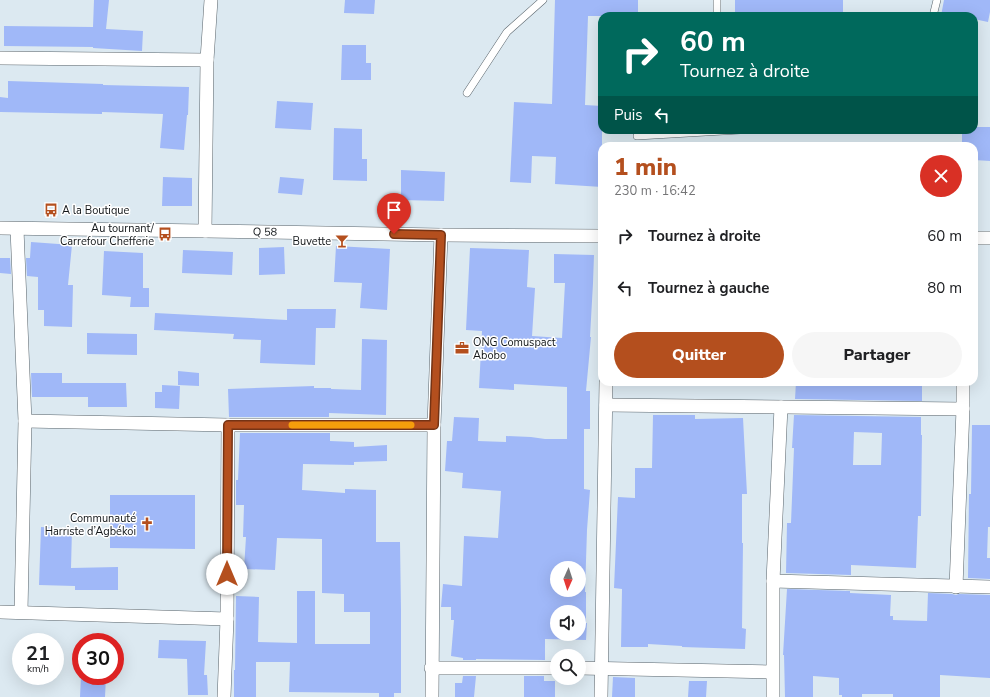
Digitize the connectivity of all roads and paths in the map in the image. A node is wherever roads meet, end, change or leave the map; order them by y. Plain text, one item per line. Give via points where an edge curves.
1 (211, 0) edge
2 (543, 0) edge
3 (716, 0) edge
4 (937, 0) edge
5 (717, 12) edge
6 (934, 12) edge
7 (0, 58) edge
8 (207, 60) junction
9 (467, 93) dead end
10 (669, 134) edge
11 (637, 136) dead end
12 (0, 228) edge
13 (17, 229) junction
14 (205, 230) junction
15 (441, 235) junction
16 (598, 236) edge
17 (978, 238) edge
18 (990, 238) edge
19 (606, 386) edge
20 (962, 386) edge
21 (606, 405) junction
22 (781, 407) junction
23 (963, 409) junction
24 (25, 422) junction
25 (228, 425) junction
26 (434, 425) junction
27 (773, 580) junction
28 (956, 587) junction
29 (990, 587) edge
30 (0, 612) edge
31 (21, 612) junction
32 (227, 619) junction
33 (432, 668) junction
34 (550, 668) edge
35 (586, 668) edge
36 (601, 668) junction
37 (772, 672) junction
38 (224, 697) edge
39 (432, 697) edge
40 (601, 697) edge
41 (772, 697) edge

1 - 8 street
2 - 9 lane via 507,32
3 - 5 lane
4 - 6 lane
7 - 8 street
8 - 14 street
10 - 11 lane
12 - 13 street, Q 58
13 - 14 street, Q 58
13 - 24 street
14 - 15 street, Q 58
15 - 16 street, Q 58
15 - 26 street
17 - 18 street
19 - 21 street
20 - 23 street
21 - 22 street
21 - 36 street
22 - 23 street
22 - 27 street
23 - 28 street
24 - 25 street
24 - 31 street
25 - 26 street
25 - 32 street
26 - 33 street
27 - 28 street
27 - 37 street
28 - 29 street
30 - 31 street
31 - 32 street
32 - 38 street
33 - 34 street
33 - 39 street
35 - 36 street
36 - 37 street
36 - 40 street
37 - 41 street

